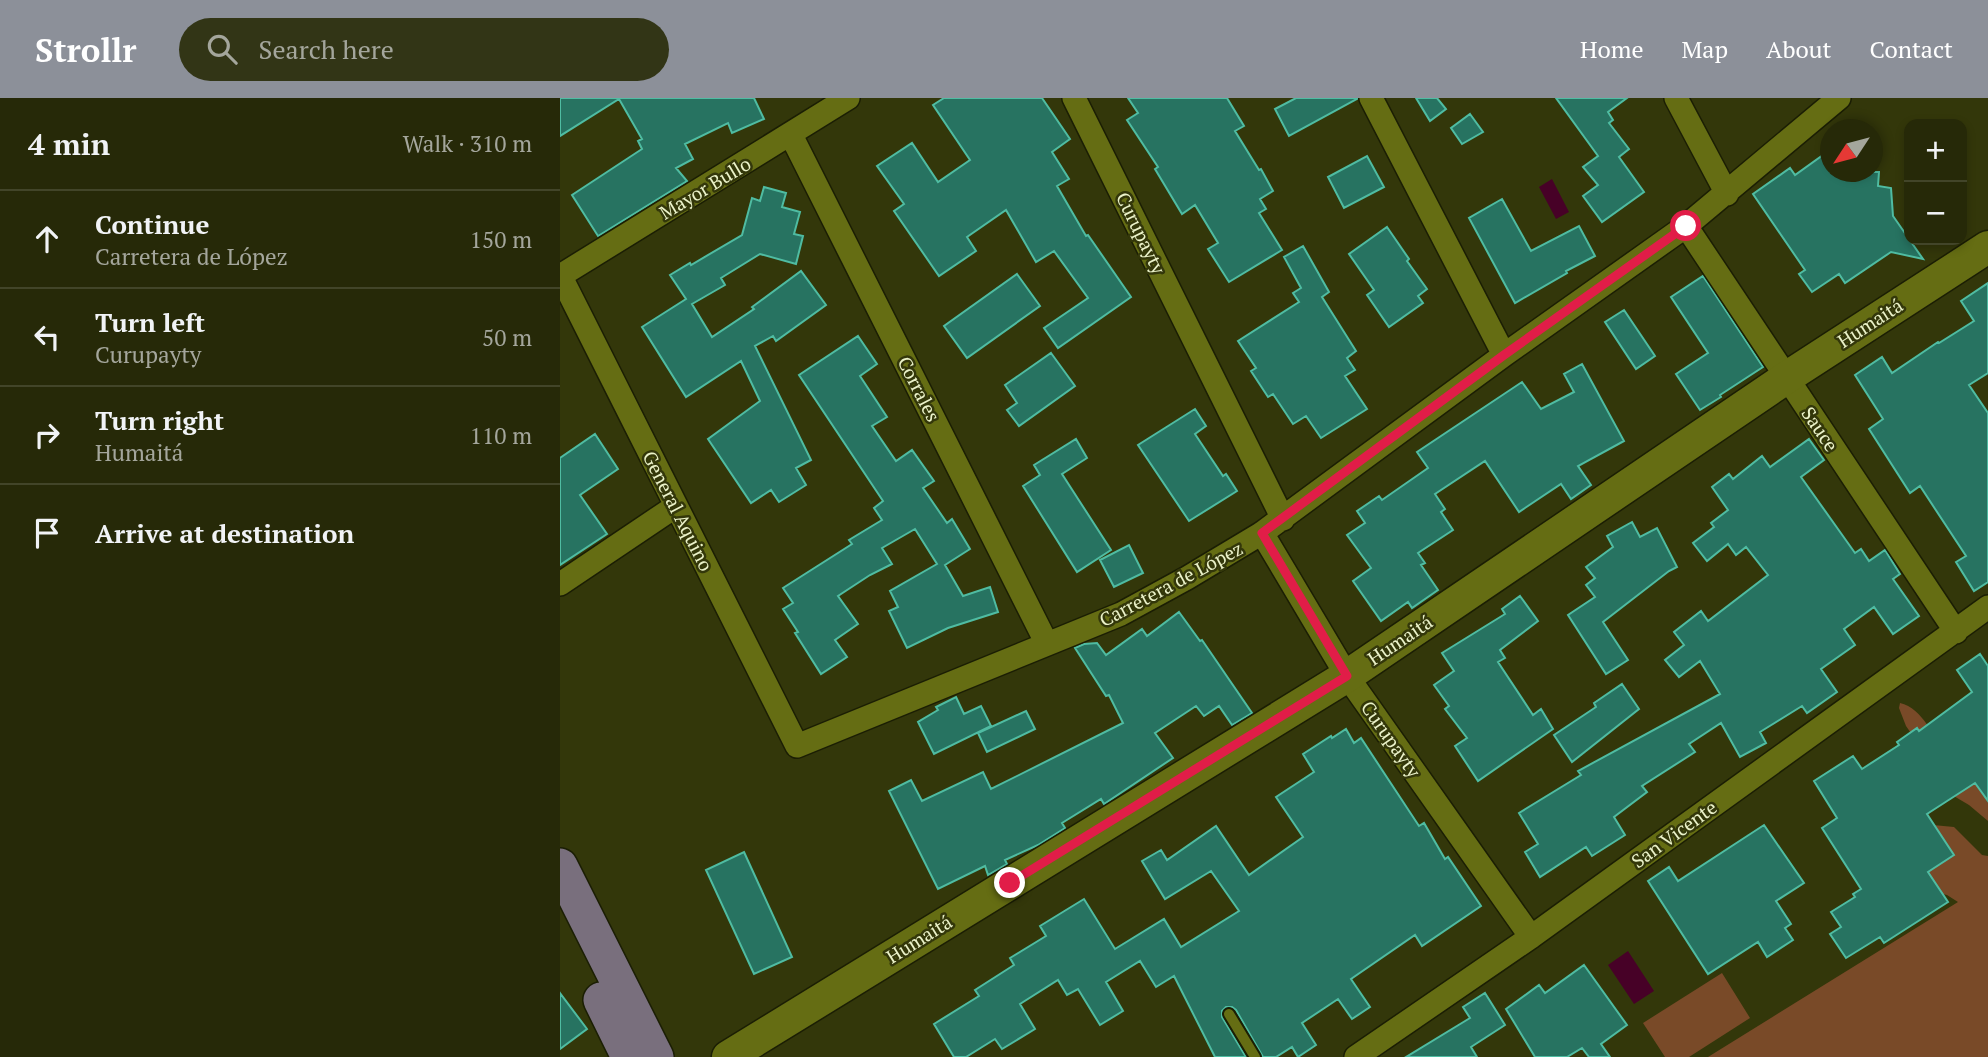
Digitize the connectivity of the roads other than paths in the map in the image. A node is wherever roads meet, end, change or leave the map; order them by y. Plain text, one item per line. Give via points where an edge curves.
1 (848, 98) edge
2 (1074, 98) edge
3 (1371, 98) edge
4 (1676, 98) edge
5 (1839, 98) edge
6 (791, 135) junction
7 (1727, 194) junction
8 (1686, 226) junction
9 (1988, 247) edge
10 (560, 275) edge
11 (1504, 355) junction
12 (1786, 378) junction
13 (676, 506) junction
14 (1283, 519) junction
15 (1262, 533) junction
16 (560, 584) edge
17 (1988, 607) edge
18 (1956, 632) junction
19 (1047, 644) junction
20 (1347, 676) junction
21 (797, 746) joint
22 (560, 866) edge
23 (560, 919) edge
24 (1531, 937) junction
25 (1229, 1014) dead end
26 (629, 1057) edge
27 (656, 1057) edge
28 (727, 1057) edge
29 (1255, 1057) edge
30 (1356, 1057) edge

1 - 6 street, Mayor Bullo
2 - 14 street, Curupayty
3 - 11 street
4 - 7 street
5 - 7 street, Carretera de López
6 - 10 street, Mayor Bullo
6 - 19 street, Corrales
7 - 8 street, Carretera de López
8 - 11 street, Carretera de López
8 - 12 street, Sauce
9 - 12 street, Humaitá
10 - 13 street, General Aquino
11 - 14 street, Carretera de López
12 - 18 street, Sauce
12 - 20 street, Humaitá
13 - 16 street
13 - 21 street, General Aquino
14 - 15 street, Carretera de López
15 - 19 street, Carretera de López via 1121,614
15 - 20 street, Curupayty
17 - 18 street, San Vicente
18 - 24 street, San Vicente
19 - 21 street, Carretera de López
20 - 24 street, Curupayty
20 - 28 street, Humaitá
22 - 27 main road
23 - 26 main road
24 - 30 street, San Vicente
25 - 29 lane

